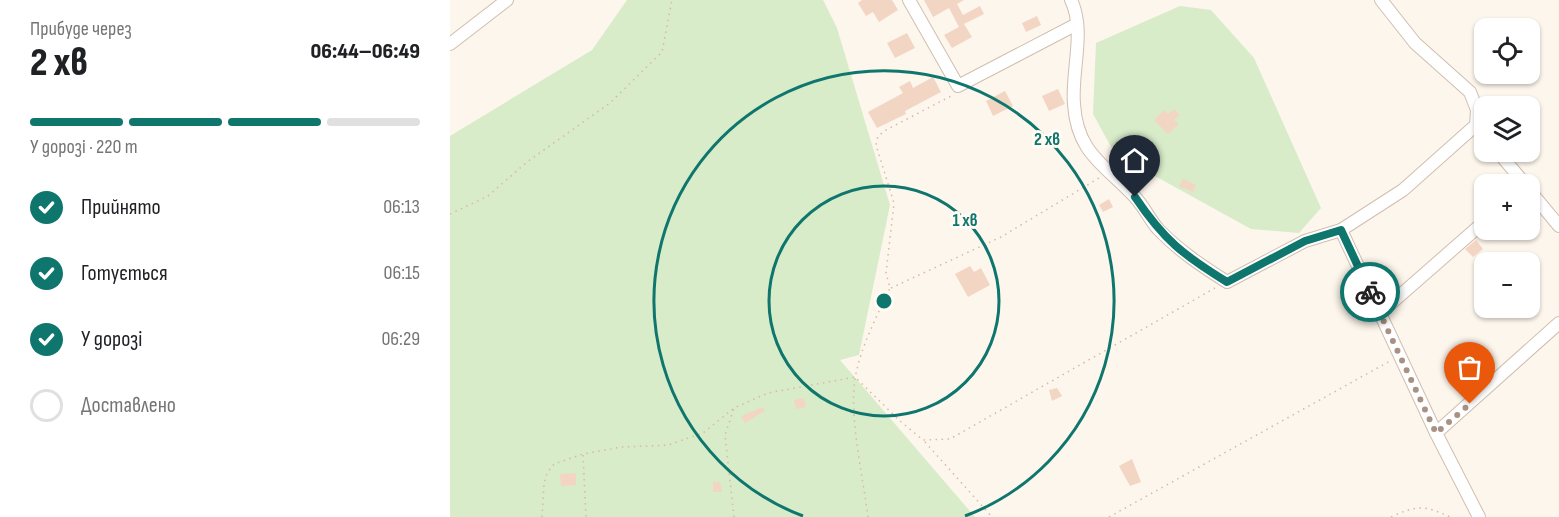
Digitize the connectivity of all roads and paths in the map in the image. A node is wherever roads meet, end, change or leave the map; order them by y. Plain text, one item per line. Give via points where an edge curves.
1 (507, 0) edge
2 (672, 0) edge
3 (909, 0) edge
4 (1071, 0) edge
5 (1381, 0) edge
6 (1077, 24) junction
7 (450, 44) edge
8 (958, 86) junction
9 (1474, 101) edge
10 (1474, 127) edge
11 (1506, 162) edge
12 (1108, 172) junction
13 (1517, 174) edge
14 (1540, 203) edge
15 (450, 214) edge
16 (1559, 226) edge
17 (1341, 230) junction
18 (1474, 231) edge
19 (1227, 282) junction
20 (890, 288) junction
21 (1380, 313) junction
22 (1559, 323) edge
23 (1403, 360) junction
24 (855, 377) junction
25 (734, 408) junction
26 (1436, 433) junction
27 (923, 440) junction
28 (584, 454) junction
29 (542, 517) edge
30 (586, 517) edge
31 (734, 517) edge
32 (868, 517) edge
33 (992, 517) edge
34 (1109, 517) edge
35 (1391, 517) edge
36 (1450, 517) edge
37 (1479, 517) edge

1 - 7 street
2 - 15 path via 662,52 610,103 527,162 488,196
3 - 8 street
4 - 6 street
5 - 9 street via 1415,43 1470,92
6 - 8 street
6 - 12 street via 1074,104 1080,139
8 - 20 path via 950,98 878,136 876,145 894,203 886,273
10 - 17 street via 1403,190
11 - 13 street
12 - 19 street via 1135,197 1156,228 1184,255
12 - 20 path via 1000,237
14 - 16 street
17 - 19 street via 1305,241
17 - 21 street
18 - 21 street
19 - 27 path via 950,439
20 - 24 path
21 - 23 street
22 - 26 street
23 - 26 street
23 - 34 path via 1380,366
24 - 25 path via 768,393
24 - 27 path
24 - 32 path via 854,399
25 - 28 path via 703,433 668,445
25 - 31 path via 726,435
26 - 37 street
27 - 33 path
28 - 29 path via 554,464 547,473
28 - 30 path
35 - 36 path via 1412,507 1429,507

